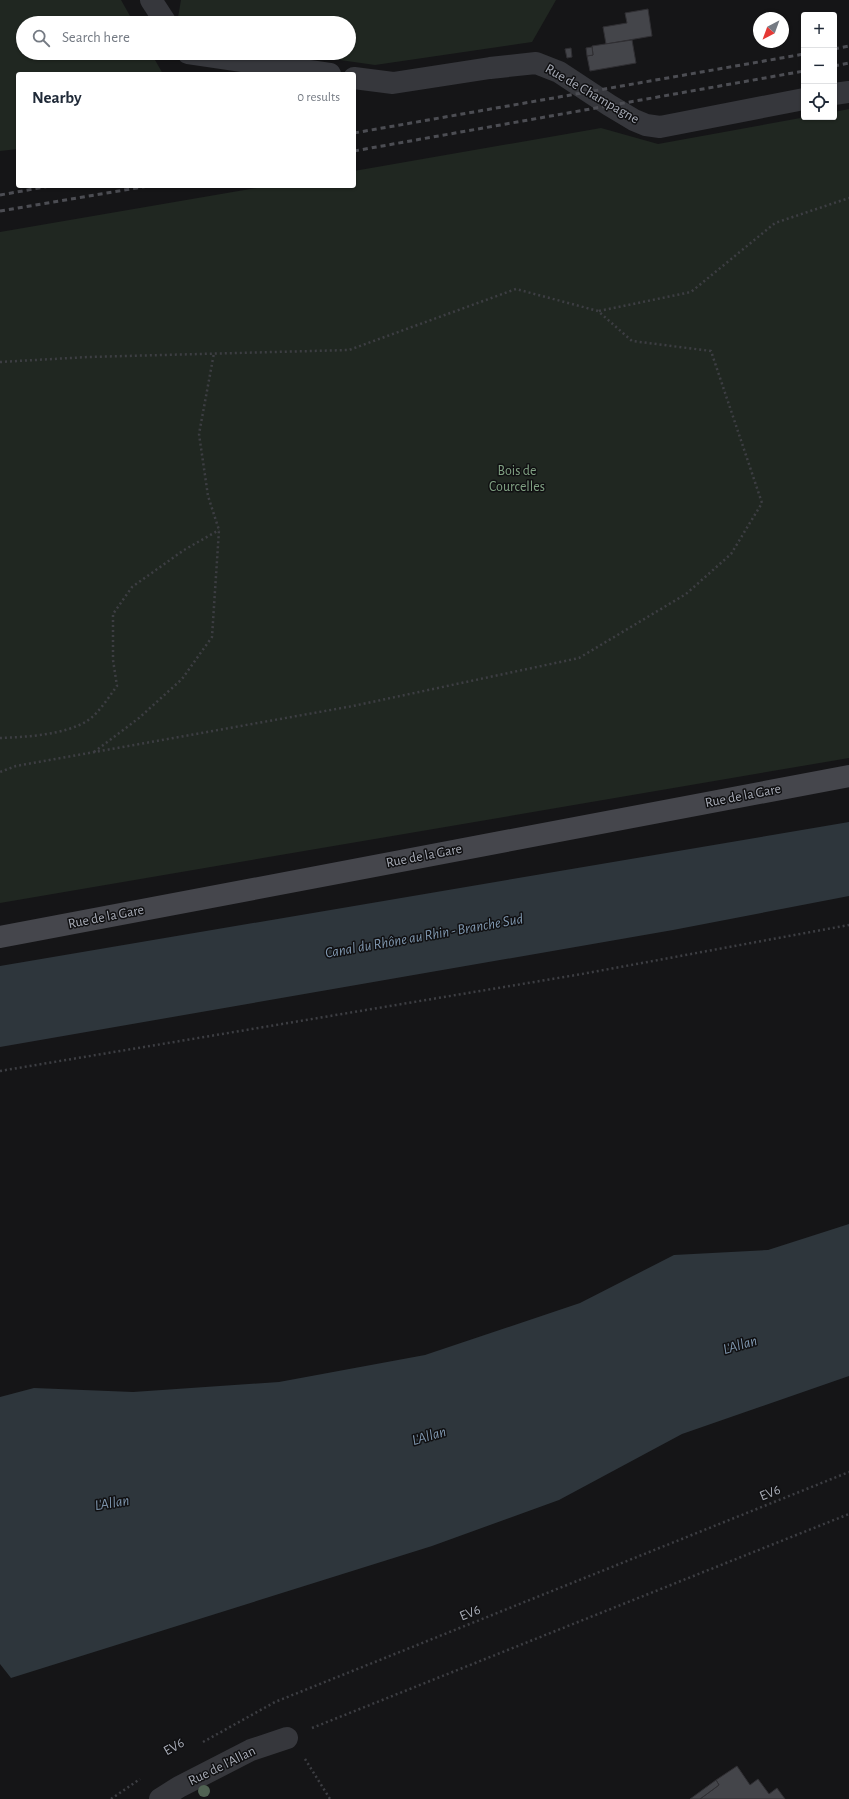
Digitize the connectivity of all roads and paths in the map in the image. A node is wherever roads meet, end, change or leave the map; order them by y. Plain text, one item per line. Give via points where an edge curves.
1 (151, 0) edge
2 (161, 16) edge
3 (235, 60) edge
4 (316, 72) edge
5 (356, 78) edge
6 (849, 92) edge
7 (837, 94) edge
8 (801, 101) edge
9 (849, 198) edge
10 (598, 311) junction
11 (214, 353) junction
12 (0, 362) edge
13 (219, 530) junction
14 (0, 738) edge
15 (94, 752) junction
16 (0, 772) edge
17 (849, 776) edge
18 (849, 925) edge
19 (0, 937) edge
20 (0, 1072) edge
21 (849, 1472) edge
22 (849, 1514) edge
23 (287, 1738) junction
24 (198, 1745) dead end
25 (145, 1775) dead end
26 (111, 1799) edge
27 (160, 1799) edge
28 (330, 1799) edge

1 - 2 street
3 - 4 street
5 - 8 street, Rue de Champagne via 393,83 536,63 559,72 634,120 660,127
6 - 7 street
9 - 10 path via 775,223 691,292
10 - 11 path via 516,289 349,350
10 - 15 path via 632,340 711,351 762,503 731,554 686,594 579,658 353,706
11 - 12 path
11 - 13 path via 199,434 208,496
13 - 14 path via 184,550 132,587 113,614 113,660 117,686 87,721 55,732 29,737
13 - 15 path via 212,636 182,679 139,718
15 - 16 path via 16,766
17 - 19 main road, Rue de la Gare
18 - 20 path via 582,974
21 - 24 path, EV6 via 275,1702
22 - 23 path
23 - 27 street, Rue de l'Allan via 252,1750
23 - 28 path via 310,1764
25 - 26 path

